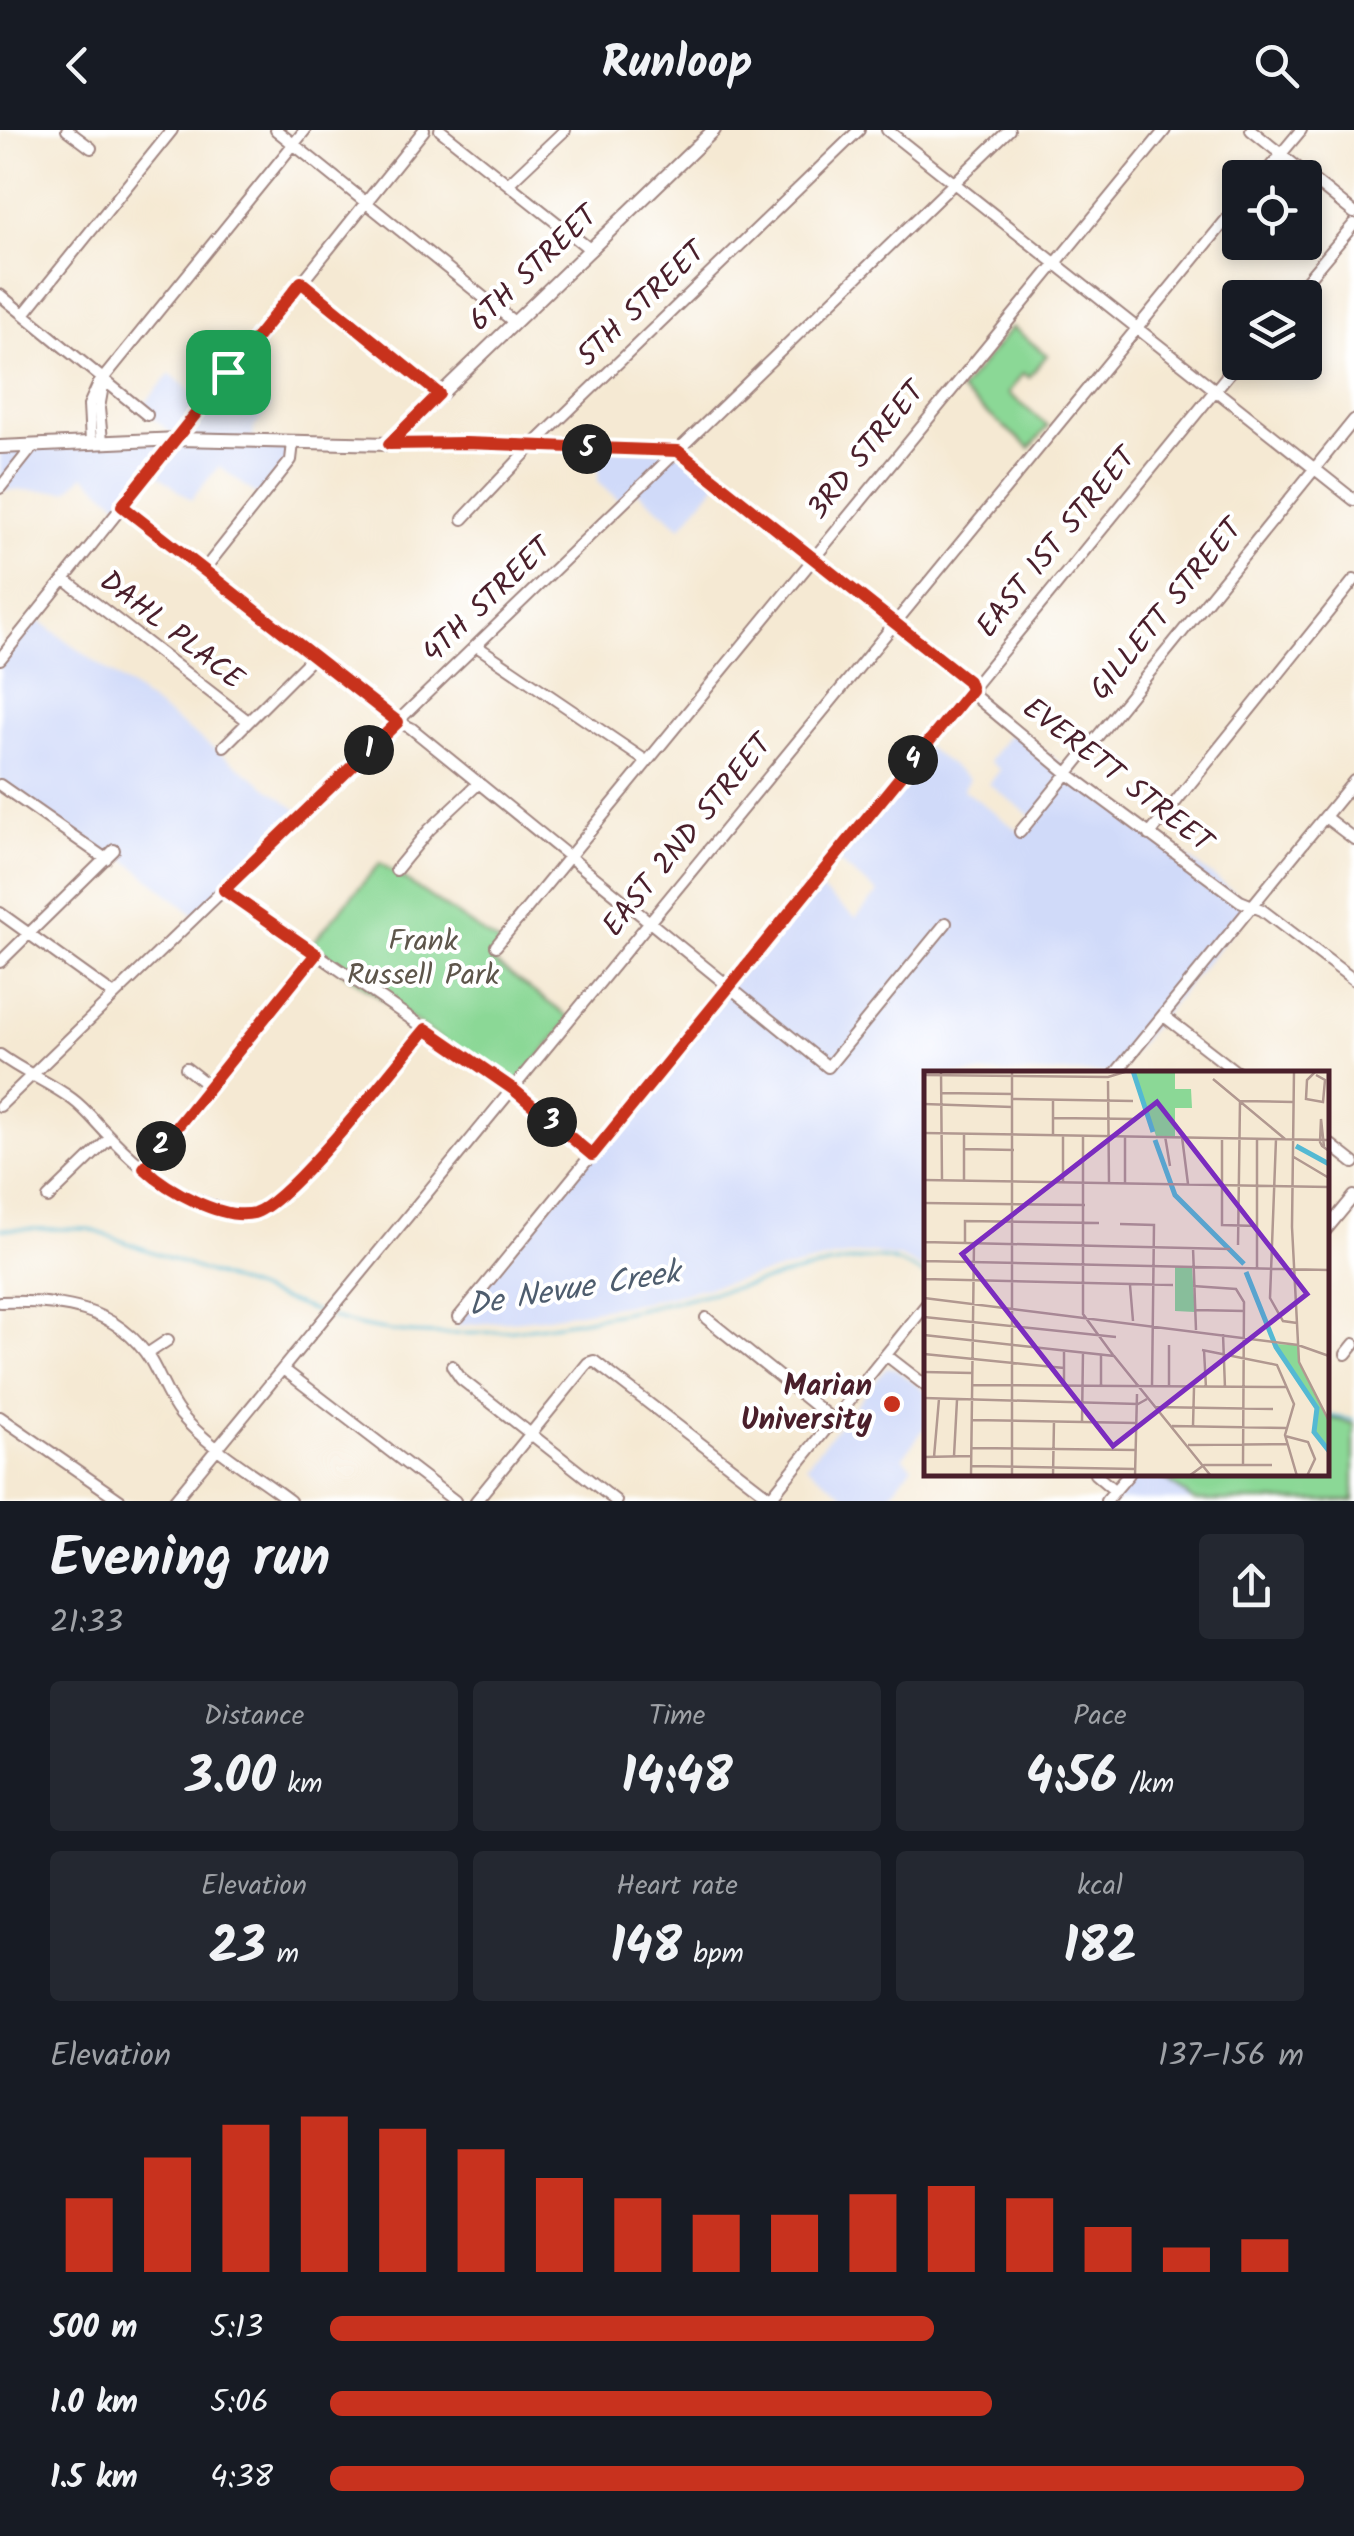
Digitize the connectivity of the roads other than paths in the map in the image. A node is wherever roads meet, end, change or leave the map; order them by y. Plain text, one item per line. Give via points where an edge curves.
1 (68, 130) edge
2 (172, 130) edge
3 (276, 130) edge
4 (305, 130) edge
5 (424, 130) edge
6 (440, 130) edge
7 (565, 130) edge
8 (714, 130) edge
9 (859, 130) edge
10 (887, 130) edge
11 (1009, 130) edge
12 (1166, 130) edge
13 (1251, 130) edge
14 (1301, 130) edge
15 (294, 144) junction
16 (91, 148) dead end
17 (1281, 154) junction
18 (1276, 160) edge
19 (953, 183) junction
20 (508, 184) junction
21 (366, 202) junction
22 (1354, 214) edge
23 (1354, 224) edge
24 (1222, 225) edge
25 (591, 250) junction
26 (1054, 262) junction
27 (1307, 280) edge
28 (301, 282) junction
29 (0, 294) edge
30 (24, 314) junction
31 (514, 322) junction
32 (1136, 328) junction
33 (104, 379) junction
34 (1223, 380) edge
35 (1214, 391) junction
36 (439, 394) junction
37 (147, 415) dead end
38 (1354, 420) edge
39 (178, 439) junction
40 (96, 441) junction
41 (293, 443) junction
42 (389, 444) junction
43 (34, 445) junction
44 (0, 447) edge
45 (530, 448) junction
46 (632, 450) junction
47 (678, 451) junction
48 (1313, 470) junction
49 (650, 478) junction
50 (0, 488) edge
51 (1354, 500) edge
52 (122, 506) junction
53 (463, 519) dead end
54 (812, 557) junction
55 (203, 571) junction
56 (64, 580) junction
57 (1354, 580) edge
58 (895, 622) junction
59 (478, 646) junction
60 (314, 656) junction
61 (0, 658) edge
62 (971, 690) junction
63 (248, 722) junction
64 (398, 722) junction
65 (224, 746) dead end
66 (646, 761) junction
67 (1066, 773) junction
68 (1354, 782) edge
69 (479, 784) junction
70 (0, 785) edge
71 (1325, 817) junction
72 (1020, 832) dead end
73 (1149, 835) junction
74 (1354, 840) edge
75 (570, 857) junction
76 (396, 870) dead end
77 (224, 890) junction
78 (1253, 906) junction
79 (0, 912) edge
80 (650, 921) junction
81 (946, 924) dead end
82 (29, 933) junction
83 (496, 946) dead end
84 (316, 954) junction
85 (0, 962) edge
86 (1354, 980) edge
87 (730, 988) junction
88 (114, 996) junction
89 (1164, 1016) junction
90 (426, 1029) junction
91 (0, 1055) edge
92 (186, 1068) dead end
93 (1118, 1071) edge
94 (1234, 1071) edge
95 (31, 1077) junction
96 (208, 1086) junction
97 (513, 1089) junction
98 (0, 1106) edge
99 (110, 1138) junction
100 (1329, 1144) edge
101 (592, 1155) junction
102 (1354, 1163) edge
103 (144, 1168) junction
104 (1354, 1196) edge
105 (48, 1198) dead end
106 (1329, 1226) edge
107 (0, 1302) edge
108 (924, 1308) edge
109 (459, 1317) dead end
110 (706, 1318) dead end
111 (168, 1340) dead end
112 (1354, 1344) edge
113 (146, 1354) junction
114 (1346, 1354) dead end
115 (886, 1355) junction
116 (452, 1366) dead end
117 (284, 1369) junction
118 (924, 1384) edge
119 (0, 1417) edge
120 (833, 1420) junction
121 (531, 1433) junction
122 (218, 1447) junction
123 (1098, 1476) edge
124 (1127, 1476) edge
125 (1115, 1490) junction
126 (772, 1500) edge
127 (121, 1501) edge
128 (174, 1501) edge
129 (290, 1501) edge
130 (455, 1501) edge
131 (476, 1501) edge
132 (616, 1501) edge
133 (1106, 1501) edge

1 - 16 street
2 - 30 street
3 - 15 street
4 - 15 street
5 - 21 street
6 - 20 street
7 - 20 street
8 - 25 main road, 6TH STREET
9 - 45 street, 5TH STREET
10 - 19 street
11 - 19 street, 4TH STREET
12 - 26 street, 3RD STREET
13 - 17 street
14 - 17 street
15 - 21 street
15 - 33 street
17 - 18 street
17 - 22 street
19 - 26 street
19 - 47 street, 4TH STREET
20 - 25 street
21 - 28 street
21 - 31 street
23 - 27 street
24 - 32 street, EAST 2ND STREET
25 - 31 main road, 6TH STREET
26 - 32 street
26 - 54 street, 3RD STREET
28 - 36 street
28 - 39 street
29 - 30 street
30 - 33 street
31 - 36 main road, 6TH STREET
32 - 35 street
32 - 58 street, EAST 2ND STREET
33 - 37 street
33 - 40 street via 90,403
34 - 35 street, EAST 1ST STREET
35 - 48 street
35 - 62 street, EAST 1ST STREET
36 - 42 main road, 6TH STREET
38 - 48 street, GILLETT STREET
39 - 40 main road
39 - 41 main road
39 - 52 street
40 - 43 main road
41 - 42 main road
41 - 55 street via 291,460
42 - 45 street
43 - 44 main road
43 - 50 street
45 - 46 street
45 - 53 street, 5TH STREET
46 - 47 street
46 - 49 street via 648,461
47 - 49 street, 4TH STREET
47 - 54 street, EVERETT STREET
48 - 51 street
48 - 67 street, GILLETT STREET
49 - 59 street, 4TH STREET
52 - 55 street
52 - 56 street
54 - 58 street, EVERETT STREET
54 - 66 street, 3RD STREET
55 - 60 street
56 - 61 street
56 - 63 street, DAHL PLACE
57 - 73 street
58 - 62 street, EVERETT STREET
58 - 80 street, EAST 2ND STREET
59 - 64 street, 4TH STREET
59 - 66 street
60 - 63 street
60 - 64 street
62 - 67 street, EVERETT STREET
62 - 87 street, EAST 1ST STREET
63 - 65 street
64 - 69 street
64 - 77 street, 4TH STREET
66 - 75 street, 3RD STREET
67 - 72 street, GILLETT STREET
67 - 73 street, EVERETT STREET
68 - 71 street
69 - 75 street
69 - 76 street
70 - 82 street via 110,855
71 - 74 street
71 - 78 street
73 - 78 street, EVERETT STREET
75 - 80 street
75 - 83 street, 3RD STREET
77 - 84 street
77 - 88 street, 4TH STREET
78 - 86 street, EVERETT STREET
78 - 89 street
79 - 82 street
80 - 87 street
80 - 97 street, EAST 2ND STREET
81 - 87 street via 828,1067
82 - 85 street
82 - 88 street
84 - 90 street
84 - 96 street
87 - 101 street, EAST 1ST STREET
88 - 95 street, 4TH STREET
89 - 93 street
89 - 94 street
90 - 97 street
90 - 103 street via 355,1116 262,1210 237,1214 203,1203 170,1190
91 - 95 street
92 - 96 street
95 - 98 street, 4TH STREET
95 - 99 street via 76,1102
96 - 103 street
97 - 101 street
97 - 117 street, EAST 2ND STREET
99 - 103 street
99 - 105 street
100 - 102 street
101 - 109 street, EAST 1ST STREET
104 - 106 street
107 - 113 street via 50,1301 94,1314 125,1331
108 - 115 street
110 - 120 street
111 - 113 street
112 - 114 street
113 - 122 street via 179,1412
115 - 118 street
115 - 120 street
116 - 121 street
117 - 122 street, EAST 2ND STREET
117 - 130 street
119 - 127 street
120 - 126 street
121 - 126 street via 594,1362
121 - 131 street
121 - 132 street
122 - 128 street, EAST 2ND STREET
122 - 129 street
123 - 125 street
124 - 125 street
125 - 133 street

